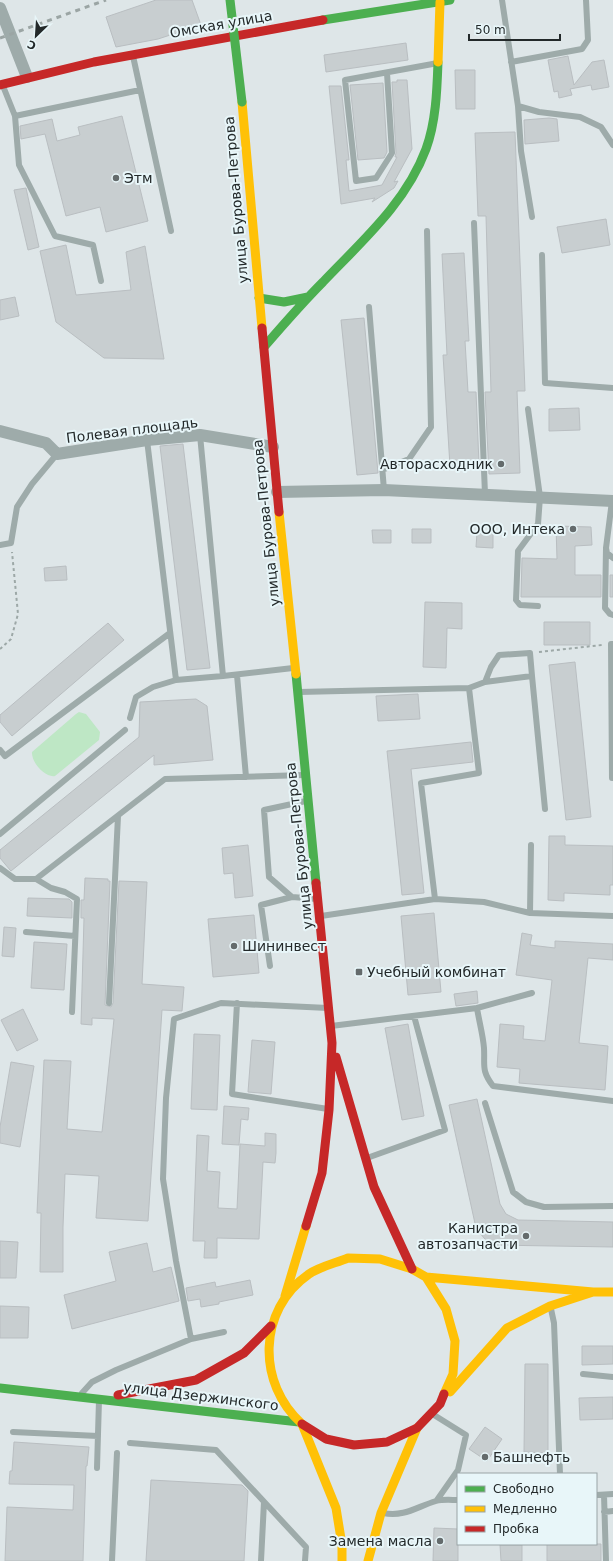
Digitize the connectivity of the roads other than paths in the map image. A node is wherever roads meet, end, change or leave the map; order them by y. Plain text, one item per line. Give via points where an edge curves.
1 (230, 0) edge
2 (450, 0) edge
3 (502, 0) edge
4 (586, 0) edge
5 (440, 2) junction
6 (0, 8) edge
7 (132, 54) junction
8 (512, 62) junction
9 (439, 63) junction
10 (387, 73) junction
11 (27, 77) junction
12 (1, 84) edge
13 (140, 90) junction
14 (518, 106) junction
15 (15, 116) junction
16 (613, 145) edge
17 (532, 217) dead end
18 (474, 223) dead end
19 (171, 231) dead end
20 (427, 231) dead end
21 (542, 255) dead end
22 (101, 281) dead end
23 (308, 297) junction
24 (259, 298) junction
25 (369, 307) dead end
26 (264, 347) junction
27 (613, 388) edge
28 (528, 408) dead end
29 (0, 431) edge
30 (200, 435) junction
31 (148, 440) junction
32 (273, 447) junction
33 (57, 454) junction
34 (382, 470) junction
35 (384, 490) junction
36 (277, 492) junction
37 (485, 494) junction
38 (540, 497) junction
39 (613, 501) edge
40 (0, 545) edge
41 (606, 548) junction
42 (613, 558) edge
43 (538, 606) dead end
44 (613, 615) edge
45 (170, 633) junction
46 (612, 644) edge
47 (295, 668) junction
48 (237, 675) junction
49 (224, 676) junction
50 (532, 676) junction
51 (176, 680) junction
52 (485, 682) junction
53 (470, 688) junction
54 (298, 692) junction
55 (130, 718) dead end
56 (125, 730) dead end
57 (0, 750) edge
58 (306, 775) junction
59 (246, 777) junction
60 (613, 778) edge
61 (308, 800) junction
62 (545, 809) dead end
63 (118, 816) junction
64 (0, 834) edge
65 (531, 845) dead end
66 (0, 868) edge
67 (36, 879) junction
68 (292, 897) junction
69 (318, 899) junction
70 (435, 899) junction
71 (530, 913) junction
72 (320, 916) junction
73 (613, 916) edge
74 (26, 932) dead end
75 (75, 936) junction
76 (270, 966) dead end
77 (532, 993) dead end
78 (109, 1003) dead end
79 (237, 1003) junction
80 (330, 1008) junction
81 (477, 1008) junction
82 (72, 1012) dead end
83 (414, 1016) junction
84 (331, 1026) junction
85 (332, 1044) junction
86 (613, 1101) edge
87 (485, 1103) dead end
88 (329, 1110) junction
89 (365, 1159) junction
90 (613, 1206) edge
91 (412, 1269) junction
92 (426, 1278) junction
93 (593, 1292) junction
94 (613, 1292) edge
95 (285, 1296) junction
96 (550, 1306) junction
97 (271, 1326) junction
98 (224, 1332) dead end
99 (191, 1339) junction
100 (583, 1374) dead end
101 (613, 1377) edge
102 (0, 1389) edge
103 (80, 1396) junction
104 (99, 1398) junction
105 (440, 1404) junction
106 (431, 1413) junction
107 (301, 1423) junction
108 (417, 1428) junction
109 (14, 1432) dead end
110 (98, 1436) junction
111 (130, 1443) dead end
112 (117, 1453) dead end
113 (96, 1468) dead end
114 (560, 1473) edge
115 (613, 1494) edge
116 (597, 1495) edge
117 (604, 1495) junction
118 (437, 1500) junction
119 (457, 1500) edge
120 (264, 1502) junction
121 (613, 1511) edge
122 (604, 1512) junction
123 (381, 1513) junction
124 (112, 1561) edge
125 (261, 1561) edge
126 (305, 1561) edge
127 (342, 1561) edge
128 (368, 1561) edge
129 (606, 1561) edge

1 - 24 main road, улица Бурова-Петрова, bridge via 242,102
2 - 5 main road, Омская улица
3 - 8 lane
4 - 8 lane via 588,40 582,49
5 - 7 main road, Омская улица via 278,27
5 - 9 main road
6 - 11 street
7 - 11 main road, Омская улица
7 - 13 lane
8 - 14 lane
9 - 10 lane
9 - 23 main road via 434,113 427,148 418,168 403,193 369,234
10 - 10 lane via 346,80 356,181 376,178 392,153
11 - 12 main road, Омская улица
12 - 15 lane
13 - 15 lane
13 - 19 lane
14 - 16 lane via 539,112 580,117 601,127
14 - 17 lane via 521,151
15 - 22 lane via 19,165 55,236 93,245
18 - 37 lane
20 - 34 lane via 431,427 409,459
21 - 27 lane via 545,383
23 - 24 main road via 292,302 274,302
23 - 26 main road
24 - 26 main road, улица Бурова-Петрова
25 - 34 lane
26 - 32 main road, улица Бурова-Петрова
28 - 38 lane
29 - 33 street, Полевая площадь via 46,443
30 - 31 street, Полевая площадь
30 - 32 street, Полевая площадь
30 - 49 lane
31 - 33 street, Полевая площадь
31 - 45 lane
32 - 36 main road, улица Бурова-Петрова
33 - 40 lane via 17,507 11,543
34 - 35 lane
35 - 36 street
35 - 37 street
36 - 47 main road, улица Бурова-Петрова
37 - 38 street
38 - 39 street
38 - 43 lane via 538,524 522,544 517,558 517,602 520,605
39 - 41 lane
41 - 42 lane
41 - 44 lane via 605,608
45 - 51 lane
45 - 57 lane via 5,756
46 - 60 lane
47 - 48 lane
47 - 54 main road, улица Бурова-Петрова
48 - 49 lane
48 - 59 lane
49 - 51 lane
50 - 52 lane
50 - 52 lane via 530,653 514,653 499,655
50 - 62 lane
51 - 55 lane via 153,687 136,697
52 - 53 lane
53 - 54 lane
53 - 70 lane via 479,773 421,783
54 - 58 main road, улица Бурова-Петрова
56 - 64 lane
58 - 59 lane
58 - 61 main road, улица Бурова-Петрова
59 - 63 lane via 165,779
61 - 68 lane via 264,810 269,878
61 - 69 main road, улица Бурова-Петрова
63 - 67 lane
63 - 78 lane
65 - 71 lane
66 - 67 lane via 15,878
67 - 75 lane via 51,888 66,892 77,900
68 - 69 lane
68 - 76 lane via 261,905
69 - 72 main road, улица Бурова-Петрова
70 - 71 lane via 484,902
70 - 72 lane
71 - 73 lane
72 - 80 main road, улица Бурова-Петрова
74 - 75 lane
75 - 82 lane
77 - 81 lane
79 - 80 lane
79 - 88 lane via 232,1094
79 - 99 lane via 221,1003 174,1019 166,1098 163,1179
80 - 84 main road, улица Бурова-Петрова
81 - 83 lane
81 - 86 lane via 484,1048 483,1067 486,1078 493,1086
83 - 84 lane
83 - 89 lane via 445,1130
84 - 85 main road, улица Бурова-Петрова
85 - 88 main road, улица Бурова-Петрова
85 - 89 main road, улица Бурова-Петрова
87 - 90 lane via 513,1192 526,1202 544,1207
88 - 95 main road, улица Бурова-Петрова via 322,1173
89 - 91 main road, улица Бурова-Петрова via 374,1187
91 - 92 main road
91 - 95 main road via 380,1259 348,1258 308,1274
92 - 93 main road
92 - 105 main road via 446,1310 455,1341 453,1374
93 - 94 main road
93 - 96 main road
95 - 97 main road
96 - 105 main road via 507,1328
96 - 114 lane via 554,1323
97 - 104 main road, улица Дзержинского via 244,1353 196,1380
97 - 107 main road via 268,1358 276,1390 290,1412
98 - 99 lane
99 - 103 lane via 92,1382
100 - 101 lane
102 - 103 main road, улица Дзержинского
103 - 104 main road, улица Дзержинского
104 - 107 main road, улица Дзержинского
104 - 110 lane
105 - 106 main road
106 - 108 main road
106 - 118 lane via 466,1435 458,1470
107 - 108 main road via 326,1439 354,1445 387,1442
107 - 127 main road via 336,1508
108 - 123 main road
109 - 110 lane
110 - 113 lane
111 - 120 lane via 216,1450
112 - 124 lane
115 - 117 lane
116 - 117 lane
117 - 122 lane
118 - 119 lane
118 - 123 lane via 408,1512 394,1515
120 - 125 lane
120 - 126 lane via 306,1547
121 - 122 lane
122 - 129 lane
123 - 128 main road

